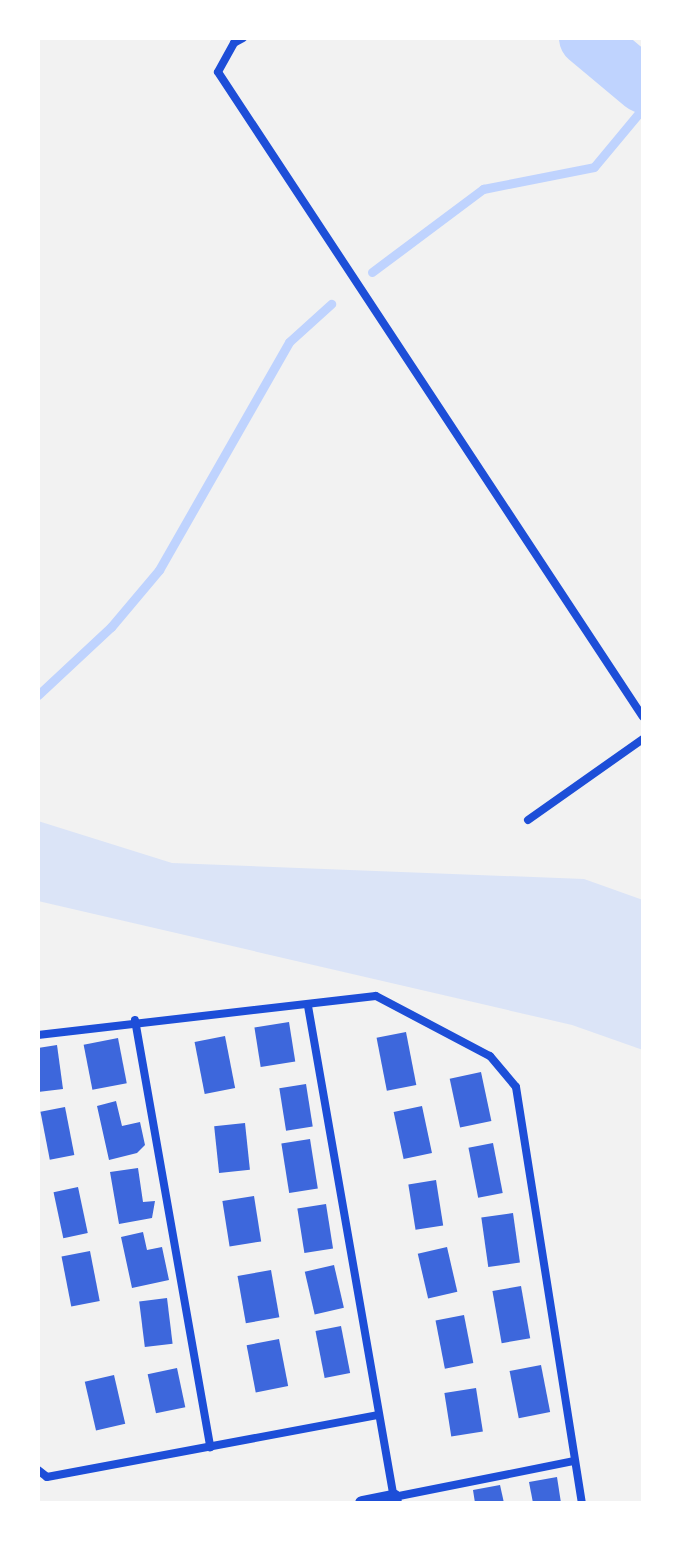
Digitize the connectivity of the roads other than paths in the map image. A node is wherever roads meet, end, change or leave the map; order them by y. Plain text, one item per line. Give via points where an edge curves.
1 (243, 38) edge
2 (643, 717) edge
3 (643, 739) edge
4 (528, 820) dead end
5 (308, 1006) junction
6 (135, 1020) junction
7 (38, 1035) edge
8 (377, 1415) junction
9 (210, 1447) junction
10 (574, 1461) junction
11 (38, 1470) edge
12 (394, 1500) edge
13 (362, 1503) edge
14 (582, 1503) edge

1 - 2 street via 234,43 218,72
3 - 4 street
5 - 6 street
5 - 8 street
5 - 10 street via 376,996 490,1056 516,1087
6 - 7 street
6 - 9 street
8 - 9 street
8 - 12 street
9 - 11 street via 47,1477
10 - 12 street
10 - 14 street
12 - 13 street

